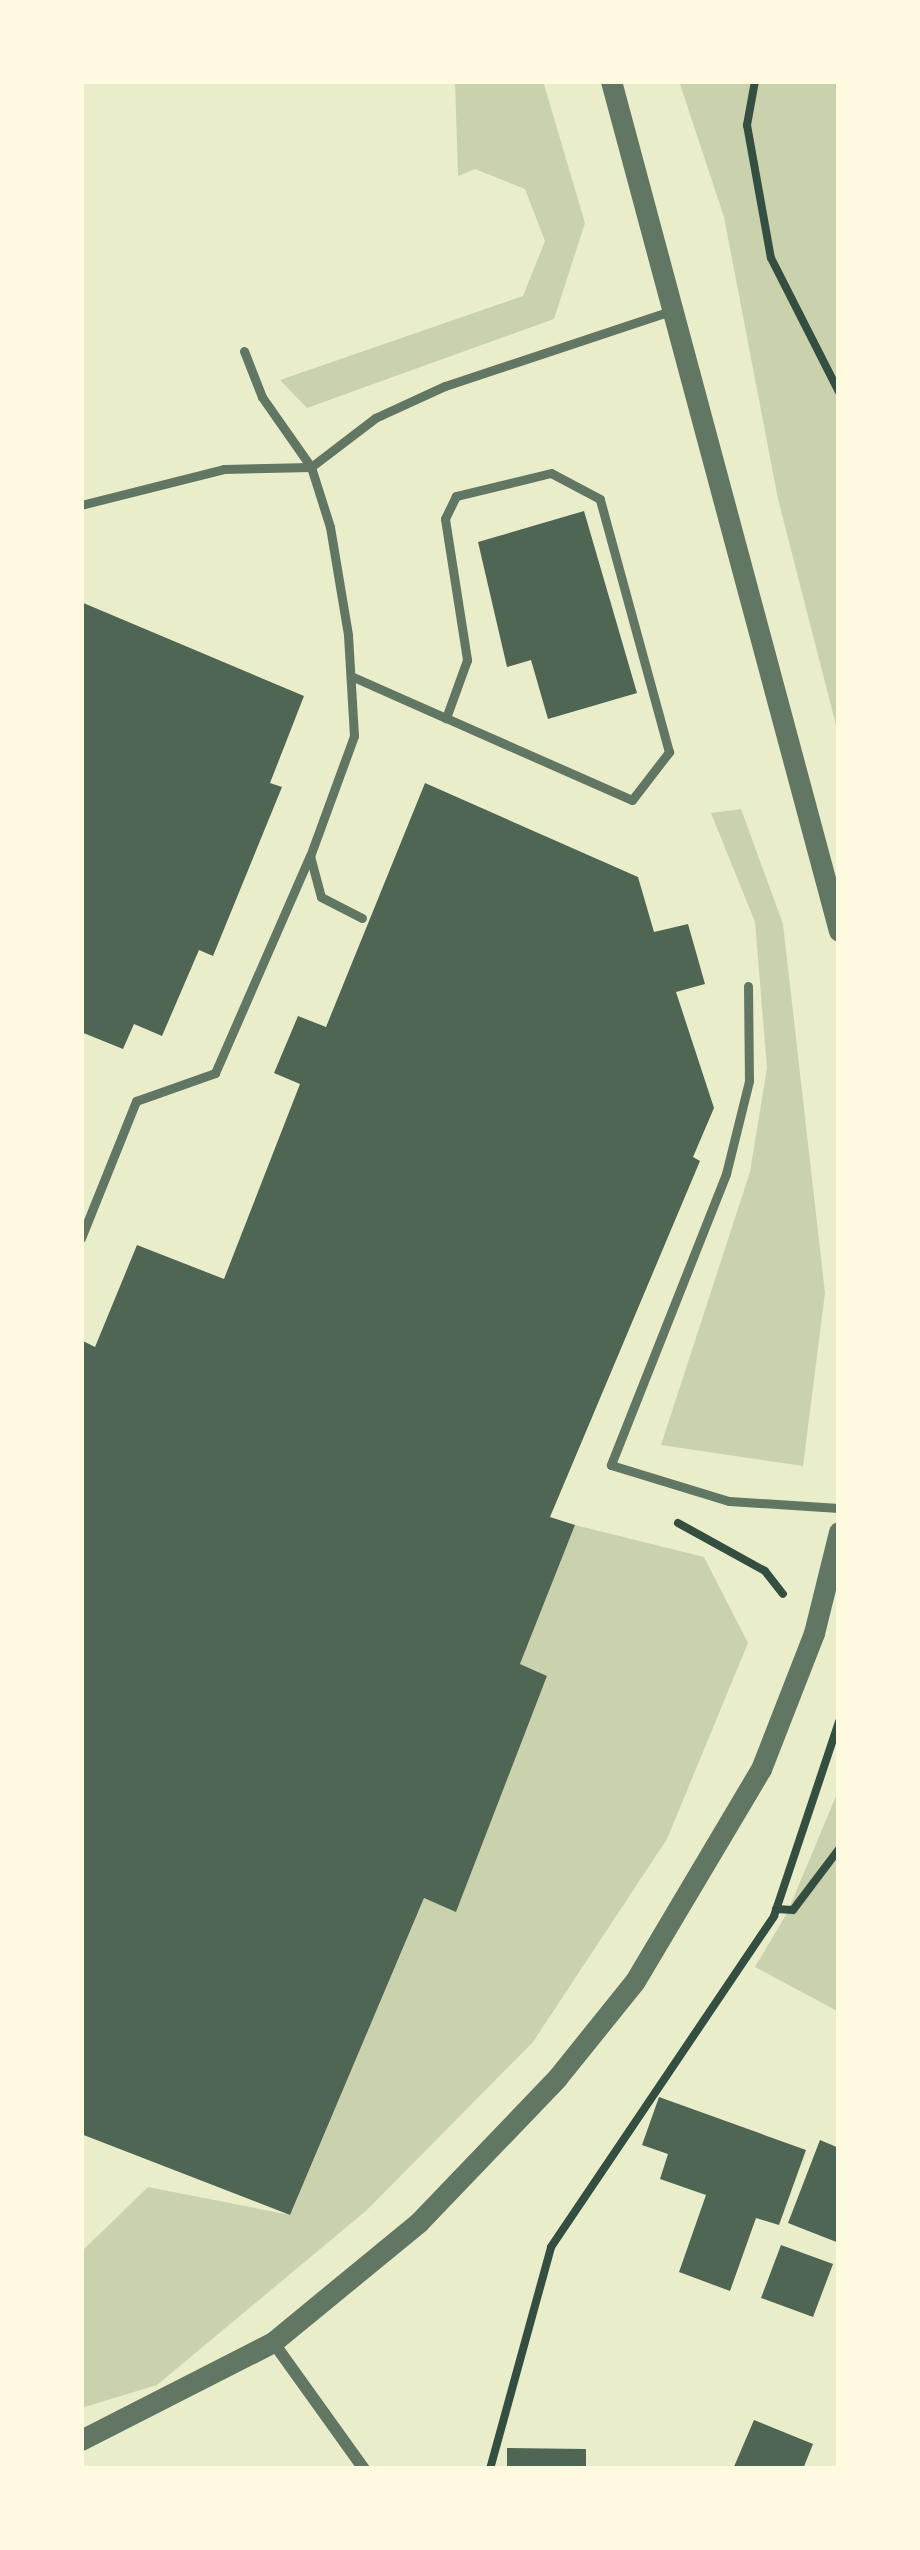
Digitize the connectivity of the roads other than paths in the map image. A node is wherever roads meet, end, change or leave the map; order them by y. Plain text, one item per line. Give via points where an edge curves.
1 (611, 81) edge
2 (675, 309) junction
3 (244, 351) dead end
4 (311, 466) junction
5 (81, 505) edge
6 (351, 676) junction
7 (446, 718) junction
8 (310, 856) junction
9 (362, 918) dead end
10 (839, 932) edge
11 (748, 986) dead end
12 (81, 1238) edge
13 (839, 1508) edge
14 (839, 1532) edge
15 (272, 2342) junction
16 (81, 2440) edge
17 (364, 2469) edge

1 - 2 street
2 - 4 lane via 445,386 375,418
2 - 10 street
3 - 4 lane via 262,397
4 - 5 lane via 224,469
4 - 6 lane via 330,527
6 - 7 lane
6 - 8 lane via 354,736
7 - 7 lane via 467,660 445,519 456,496 551,473 600,499 669,752 632,800
8 - 9 lane via 321,897
8 - 12 lane via 215,1072 136,1100
11 - 13 lane via 749,1081 727,1174 611,1465 728,1501
14 - 15 street via 814,1633 761,1769 635,1982 557,2078 419,2222
15 - 16 street
15 - 17 street

